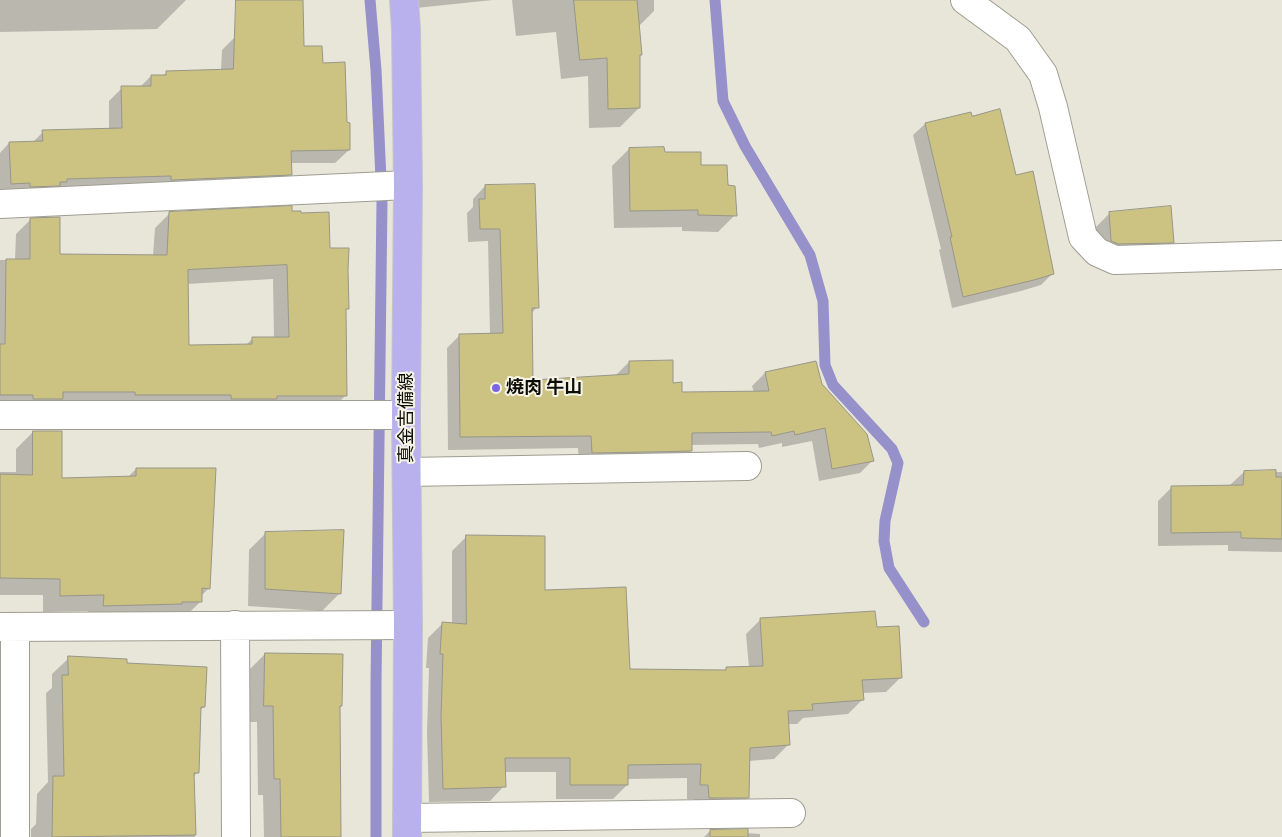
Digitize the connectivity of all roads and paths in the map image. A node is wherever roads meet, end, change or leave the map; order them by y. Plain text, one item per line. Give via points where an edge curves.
1 (404, 0) edge
2 (965, 0) edge
3 (387, 186) junction
4 (0, 204) edge
5 (1282, 255) edge
6 (0, 415) edge
7 (399, 416) junction
8 (748, 466) dead end
9 (406, 472) junction
10 (235, 625) junction
11 (398, 625) junction
12 (8, 627) edge
13 (791, 812) dead end
14 (407, 827) edge
15 (15, 837) edge
16 (236, 837) edge

1 - 3 main road, 真金吉備線 via 406,29
2 - 5 street via 1018,39 1043,74 1083,237 1097,252 1115,260
3 - 4 street
3 - 7 main road, 真金吉備線
6 - 7 street
7 - 9 main road, 真金吉備線
8 - 9 street
9 - 11 main road, 真金吉備線
10 - 11 street
10 - 12 street
10 - 16 street
11 - 14 main road, 真金吉備線
12 - 15 street
13 - 14 street

